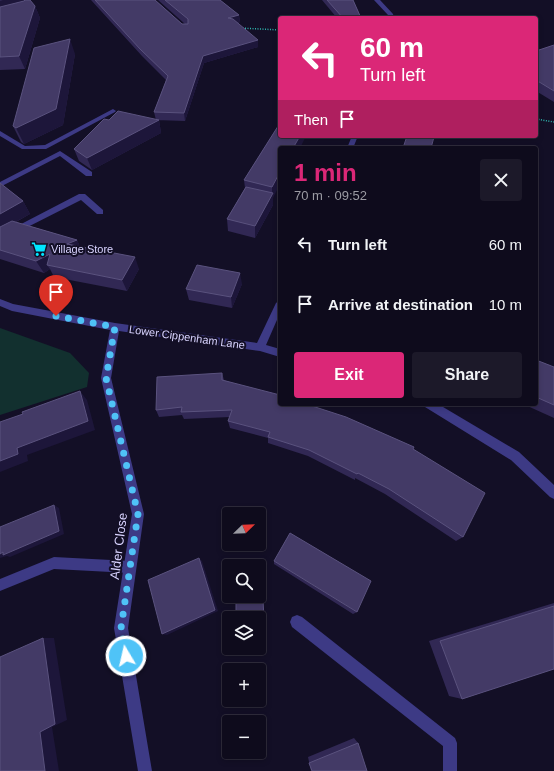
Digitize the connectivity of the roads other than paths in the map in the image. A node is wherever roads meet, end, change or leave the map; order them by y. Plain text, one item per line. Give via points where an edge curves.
1 (377, 0) edge
2 (391, 16) edge
3 (113, 111) dead end
4 (2, 136) edge
5 (89, 174) dead end
6 (0, 185) edge
7 (100, 212) dead end
8 (0, 238) edge
9 (0, 302) edge
10 (278, 307) edge
11 (115, 327) junction
12 (260, 347) junction
13 (278, 352) edge
14 (432, 406) edge
15 (554, 493) edge
16 (130, 567) junction
17 (0, 585) edge
18 (297, 622) dead end
19 (145, 771) edge
20 (450, 771) edge

1 - 2 street
3 - 4 street via 46,147 24,148
5 - 6 street via 60,153
7 - 8 street via 82,196
9 - 11 street, Lower Cippenham Lane via 12,308
10 - 12 street
11 - 12 street, Lower Cippenham Lane
11 - 16 street, Alder Close via 106,378 138,514
12 - 13 street, Lower Cippenham Lane
14 - 15 street via 515,456
16 - 17 street via 54,563
16 - 19 street, Alder Close via 121,628
18 - 20 street via 450,743

